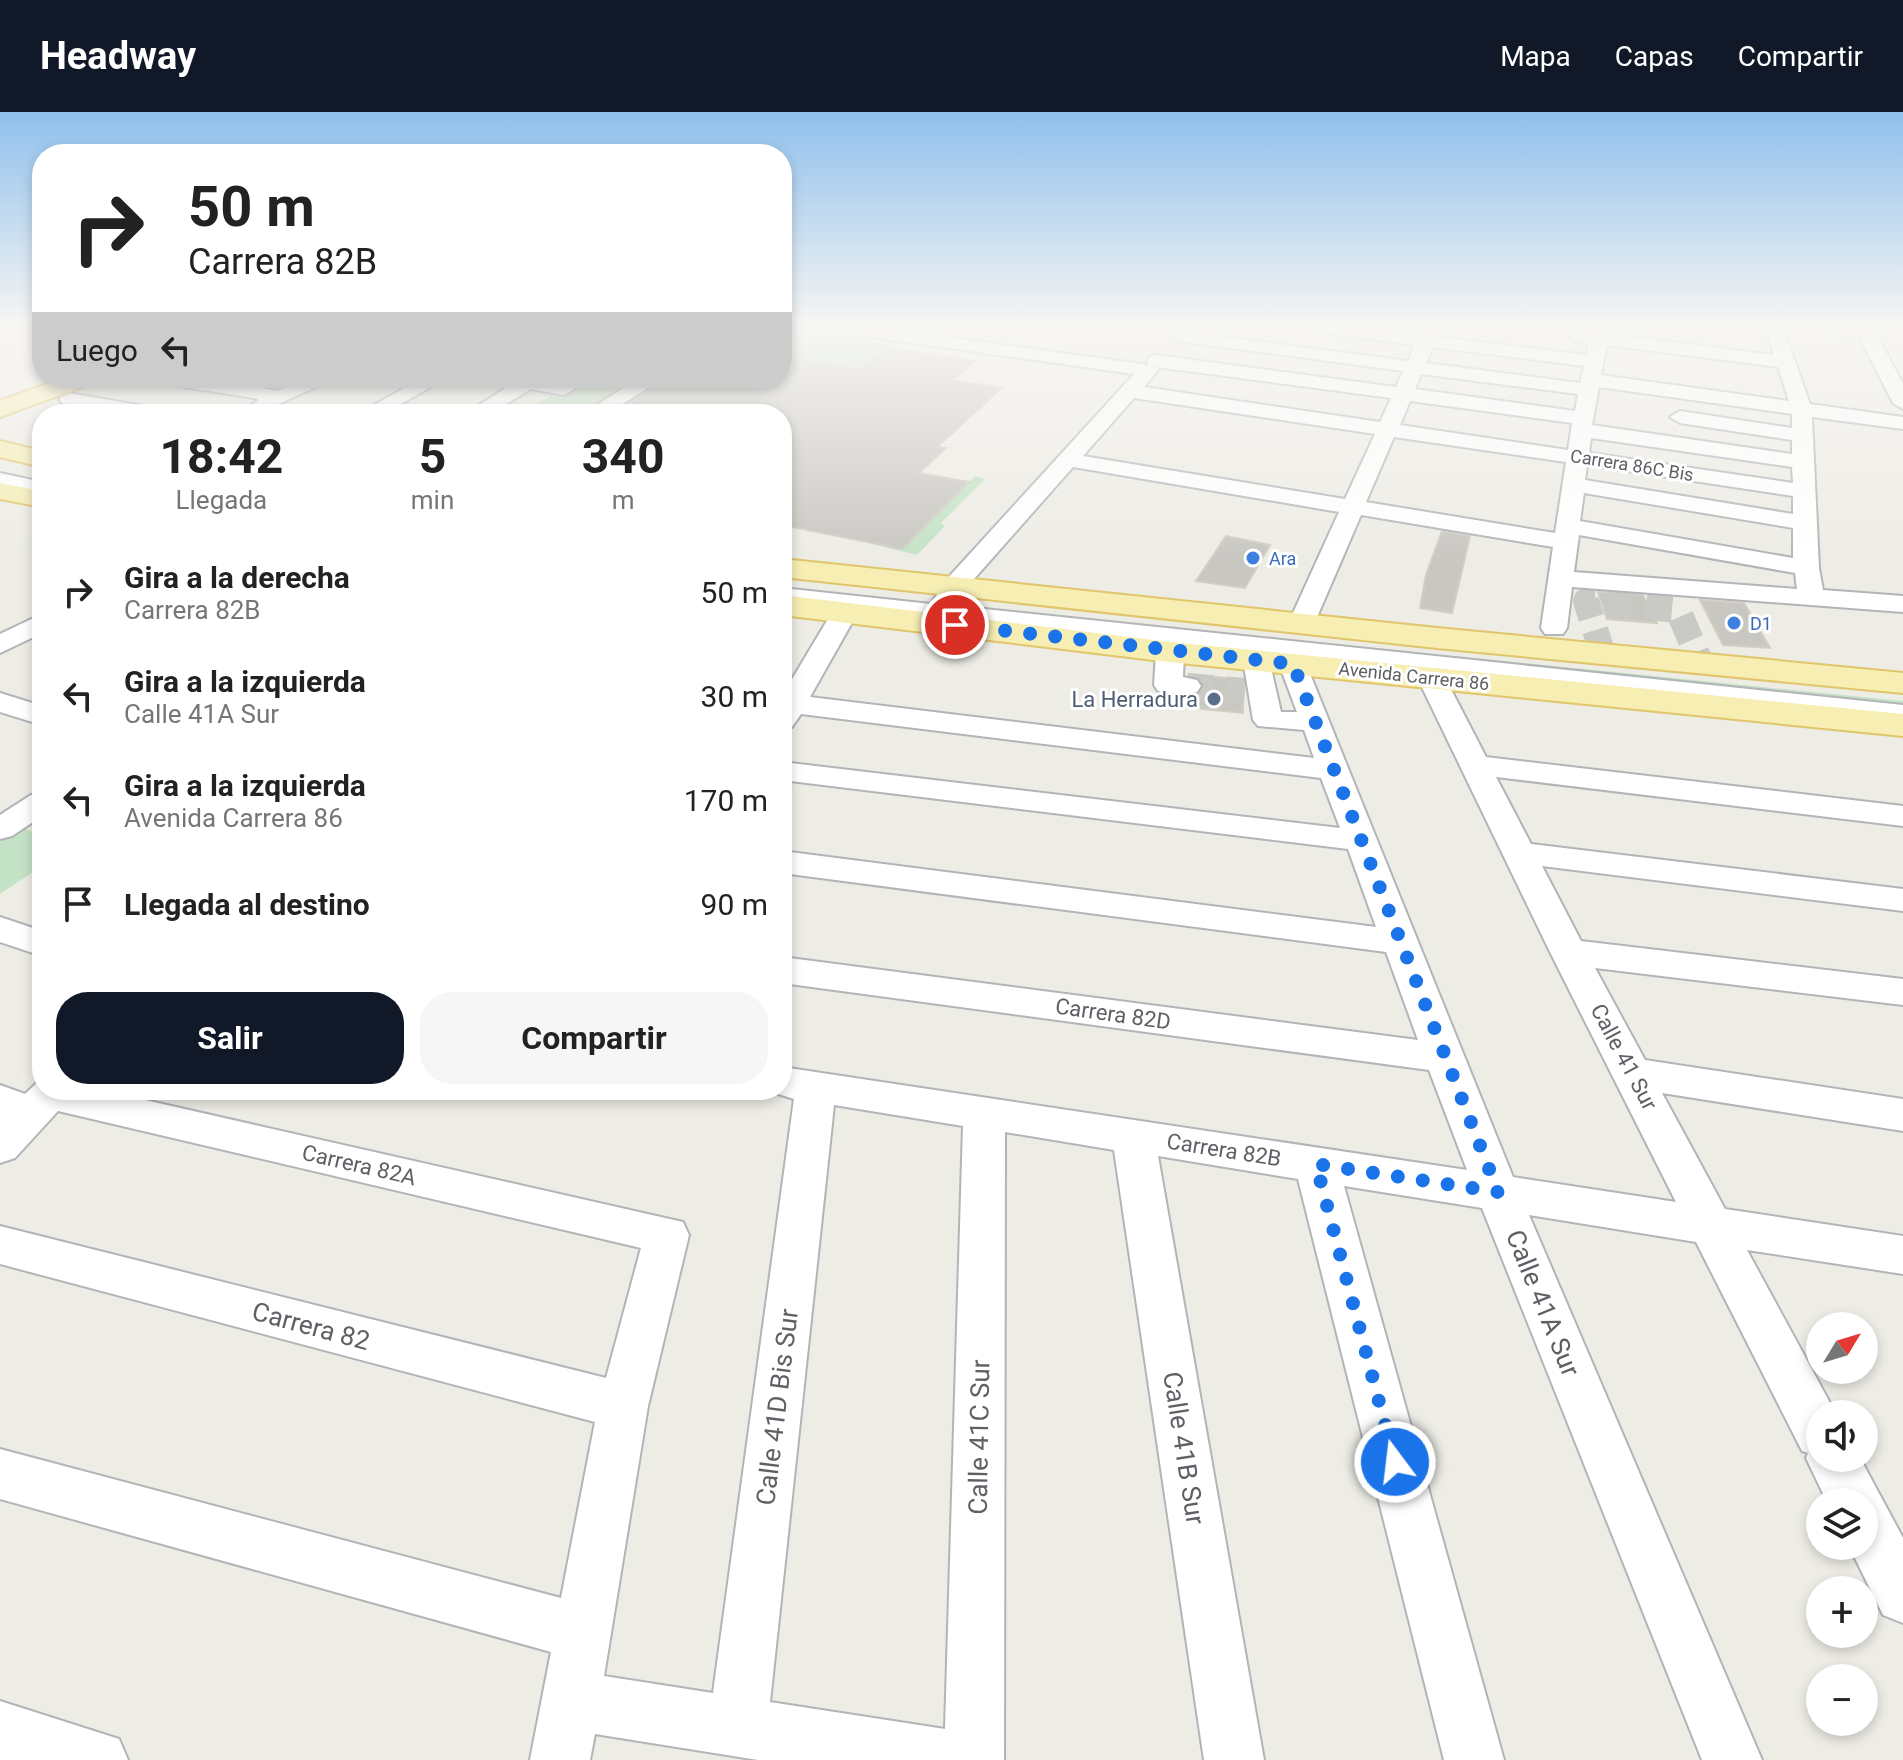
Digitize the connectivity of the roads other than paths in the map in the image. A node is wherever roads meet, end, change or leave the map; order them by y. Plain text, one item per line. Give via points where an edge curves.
1 (1110, 405) edge
2 (1118, 405) edge
3 (1227, 405) edge
4 (1398, 405) edge
5 (1589, 405) edge
6 (1660, 405) edge
7 (1774, 405) edge
8 (1800, 405) edge
9 (1802, 409) junction
10 (1665, 414) dead end
11 (1903, 423) edge
12 (1388, 428) junction
13 (1804, 436) junction
14 (0, 449) edge
15 (32, 457) edge
16 (1577, 457) junction
17 (1068, 460) junction
18 (0, 461) edge
19 (1803, 462) junction
20 (32, 468) edge
21 (0, 480) edge
22 (1574, 485) junction
23 (32, 487) edge
24 (0, 491) edge
25 (1803, 491) junction
26 (32, 497) edge
27 (1353, 507) junction
28 (1806, 523) junction
29 (1567, 534) junction
30 (1806, 568) junction
31 (792, 570) edge
32 (792, 579) edge
33 (1561, 579) junction
34 (792, 596) edge
35 (1812, 597) junction
36 (941, 600) junction
37 (1903, 604) edge
38 (792, 606) edge
39 (845, 612) junction
40 (1554, 628) dead end
41 (32, 630) edge
42 (0, 645) edge
43 (1170, 652) junction
44 (1272, 666) junction
45 (1431, 677) junction
46 (1903, 683) edge
47 (1187, 686) dead end
48 (1903, 694) edge
49 (0, 702) edge
50 (792, 703) edge
51 (32, 713) edge
52 (1903, 714) edge
53 (792, 716) edge
54 (1903, 725) edge
55 (1473, 765) junction
56 (1335, 770) junction
57 (792, 772) edge
58 (1903, 816) edge
59 (1362, 841) junction
60 (1518, 853) junction
61 (792, 863) edge
62 (1903, 900) edge
63 (0, 929) edge
64 (32, 940) edge
65 (1401, 942) junction
66 (1568, 952) junction
67 (792, 971) edge
68 (1903, 992) edge
69 (1445, 1058) junction
70 (1632, 1073) junction
71 (799, 1085) edge
72 (34, 1100) edge
73 (984, 1113) junction
74 (1903, 1115) edge
75 (1133, 1136) junction
76 (0, 1146) edge
77 (1316, 1164) junction
78 (1498, 1192) junction
79 (1712, 1225) junction
80 (0, 1245) edge
81 (1903, 1255) edge
82 (623, 1406) junction
83 (1806, 1407) edge
84 (0, 1474) edge
85 (1878, 1546) edge
86 (1903, 1595) edge
87 (581, 1632) junction
88 (569, 1700) junction
89 (738, 1727) junction
90 (0, 1731) edge
91 (836, 1752) edge
92 (98, 1760) edge
93 (560, 1760) edge
94 (946, 1760) edge
95 (974, 1760) edge
96 (1234, 1760) edge
97 (1474, 1760) edge
98 (1732, 1760) edge

1 - 36 street
2 - 17 street
3 - 12 street, Carrera 86C Bis
4 - 12 street
5 - 16 street
6 - 19 street
7 - 9 street
8 - 9 street
9 - 11 street
9 - 13 street
10 - 13 street
12 - 16 street, Carrera 86C Bis
12 - 27 street
13 - 19 street
14 - 15 main road
16 - 22 street
16 - 25 street, Carrera 86C Bis
17 - 27 street
17 - 36 street
18 - 20 street
19 - 25 street
21 - 23 street
22 - 28 street
22 - 29 street
24 - 26 main road
25 - 28 street
27 - 29 street
27 - 44 street
28 - 30 street
29 - 30 street
29 - 33 street
30 - 35 street
31 - 36 main road, Avenida Carrera 86
32 - 36 street
33 - 35 street
33 - 40 street
34 - 36 street
35 - 37 street
36 - 39 main road, Avenida Carrera 86
36 - 43 main road, Avenida Carrera 86
36 - 44 main road, Avenida Carrera 86
36 - 48 street
36 - 52 street
38 - 39 main road, Avenida Carrera 86
39 - 50 street
41 - 42 street
43 - 44 main road, Avenida Carrera 86
43 - 47 street via 1168,685
44 - 45 main road, Avenida Carrera 86
44 - 46 main road, Avenida Carrera 86
44 - 56 street, Calle 41A Sur via 1315,722
45 - 54 main road, Avenida Carrera 86
45 - 55 street, Calle 41 Sur
49 - 51 street
53 - 56 street
55 - 58 street
55 - 60 street, Calle 41 Sur
56 - 59 street, Calle 41A Sur
57 - 59 street
59 - 65 street, Calle 41A Sur
60 - 62 street
60 - 66 street, Calle 41 Sur
61 - 65 street
63 - 64 street
65 - 69 street, Calle 41A Sur
66 - 68 street
66 - 70 street, Calle 41 Sur
67 - 69 street, Carrera 82D
69 - 78 street, Calle 41A Sur
70 - 74 street
70 - 79 street, Calle 41 Sur
71 - 73 street, Carrera 82B
71 - 89 street, Calle 41D Bis Sur
72 - 76 street
72 - 82 street, Carrera 82A via 667,1235
73 - 75 street, Carrera 82B
73 - 95 street, Calle 41C Sur
75 - 77 street, Carrera 82B
75 - 96 street, Calle 41B Sur
77 - 78 street, Carrera 82B
77 - 97 street
78 - 79 street, Carrera 82B
78 - 98 street, Calle 41A Sur
79 - 81 street, Carrera 82B
79 - 83 street, Calle 41 Sur
80 - 82 street, Carrera 82
82 - 87 street
84 - 87 street
85 - 86 street
87 - 88 street
88 - 89 street
88 - 93 street
89 - 91 street
90 - 92 street
91 - 94 street

